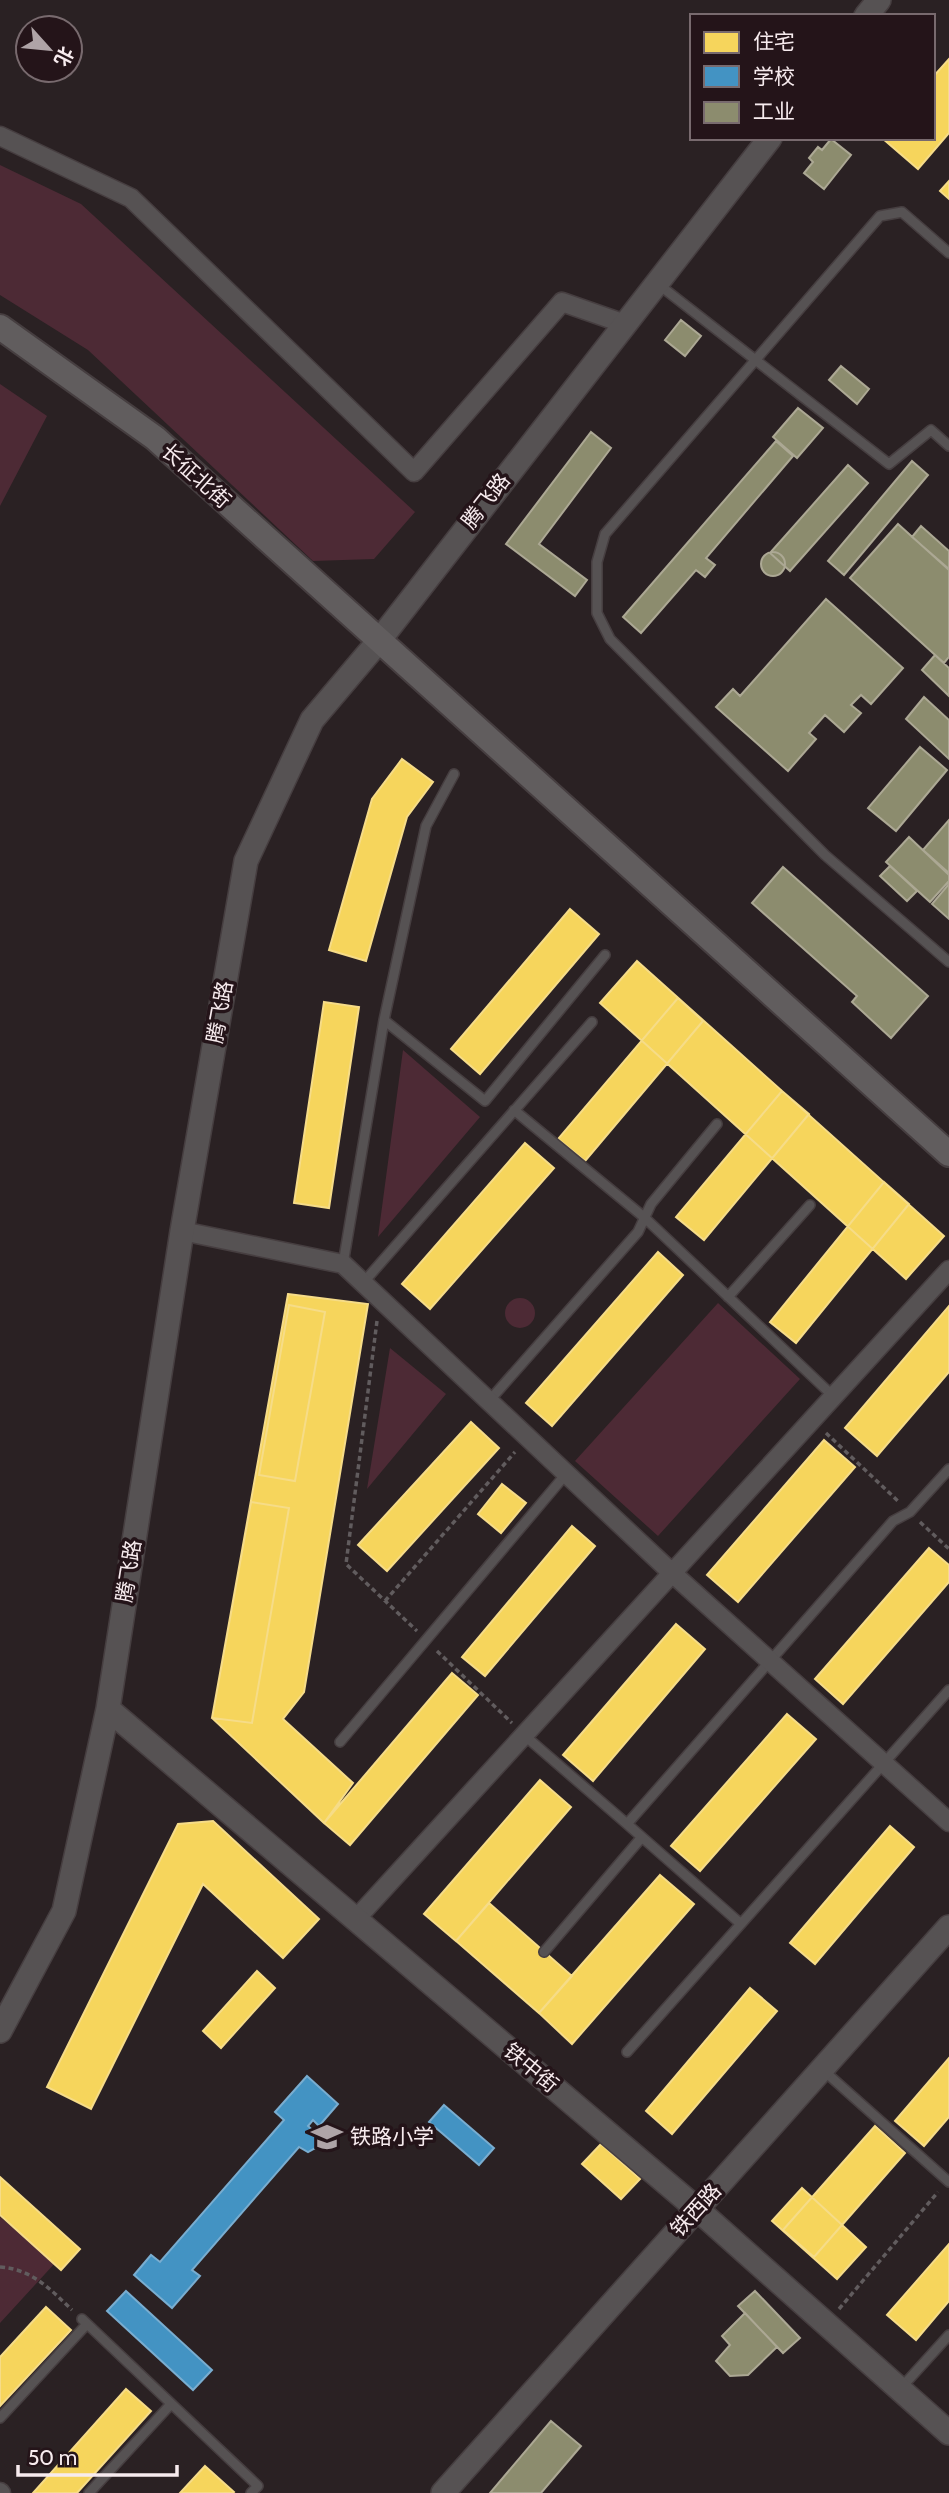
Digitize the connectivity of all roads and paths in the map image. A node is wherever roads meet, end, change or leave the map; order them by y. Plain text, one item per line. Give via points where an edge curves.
1 (879, 0) edge
2 (868, 14) edge
3 (0, 136) edge
4 (768, 140) edge
5 (949, 253) edge
6 (657, 283) junction
7 (625, 324) junction
8 (0, 327) edge
9 (755, 360) junction
10 (949, 446) edge
11 (377, 642) junction
12 (454, 775) dead end
13 (605, 955) dead end
14 (949, 962) edge
15 (384, 1020) junction
16 (592, 1022) dead end
17 (514, 1110) junction
18 (717, 1124) dead end
19 (949, 1154) edge
20 (810, 1205) dead end
21 (645, 1218) junction
22 (182, 1231) junction
23 (343, 1264) junction
24 (949, 1270) edge
25 (363, 1283) junction
26 (728, 1297) junction
27 (380, 1298) junction
28 (833, 1396) junction
29 (489, 1401) junction
30 (812, 1419) junction
31 (528, 1437) junction
32 (949, 1469) edge
33 (566, 1474) junction
34 (909, 1512) junction
35 (949, 1549) edge
36 (671, 1572) junction
37 (385, 1601) junction
38 (426, 1640) junction
39 (770, 1661) junction
40 (949, 1690) edge
41 (108, 1709) junction
42 (524, 1735) junction
43 (340, 1741) dead end
44 (884, 1764) junction
45 (949, 1822) edge
46 (626, 1824) junction
47 (642, 1838) junction
48 (356, 1919) junction
49 (741, 1924) junction
50 (949, 1927) edge
51 (544, 1952) dead end
52 (0, 2031) edge
53 (627, 2052) dead end
54 (822, 2069) junction
55 (947, 2183) edge
56 (697, 2209) junction
57 (0, 2267) edge
58 (84, 2321) junction
59 (826, 2324) junction
60 (949, 2335) edge
61 (900, 2389) junction
62 (172, 2404) junction
63 (0, 2418) edge
64 (949, 2432) edge
65 (89, 2493) edge
66 (251, 2493) edge
67 (443, 2493) edge

1 - 2 street
3 - 7 street via 131,198 414,472 562,302
4 - 6 street, 腾飞路
5 - 9 lane via 902,212 880,216
6 - 7 street, 腾飞路
6 - 9 lane
7 - 11 street, 腾飞路
8 - 11 main road, 长征北街 via 155,438
9 - 10 lane via 889,464 931,430
9 - 14 lane via 605,534 597,562 597,612 610,639 825,855
11 - 19 main road, 长征北街
11 - 22 street, 腾飞路 via 312,720 246,861
12 - 15 lane via 426,826
13 - 15 lane via 485,1101
15 - 23 lane
16 - 17 lane
17 - 21 lane
17 - 25 lane
18 - 21 lane via 651,1204
20 - 26 lane
21 - 26 lane
21 - 29 lane via 638,1232
22 - 23 street
22 - 41 street, 腾飞路
23 - 25 street
24 - 28 street
25 - 27 street
26 - 28 lane
27 - 29 street
27 - 37 path via 346,1564
28 - 30 street
29 - 31 street
30 - 34 path
30 - 36 street
31 - 33 street
31 - 37 path
32 - 34 lane
33 - 36 street
33 - 38 lane
34 - 35 path
34 - 39 lane via 893,1521
36 - 39 street
36 - 42 street
37 - 38 path
38 - 42 path
38 - 43 lane
39 - 44 street
39 - 46 lane
40 - 44 lane
41 - 48 street, 铁中街
41 - 52 street, 腾飞路 via 64,1911
42 - 46 lane
42 - 48 street
44 - 45 street
44 - 49 lane
46 - 47 lane
47 - 49 lane
47 - 51 lane
48 - 56 street, 铁中街
49 - 53 lane
50 - 54 street, 铁西路
54 - 55 lane
54 - 56 street, 铁西路
55 - 59 path
56 - 59 street, 铁中街
56 - 67 street, 铁西路
57 - 58 path via 17,2268 37,2278
58 - 62 lane
58 - 63 lane
59 - 61 street, 铁中街
60 - 61 lane
61 - 64 street, 铁中街
62 - 65 lane
62 - 66 lane via 258,2486

